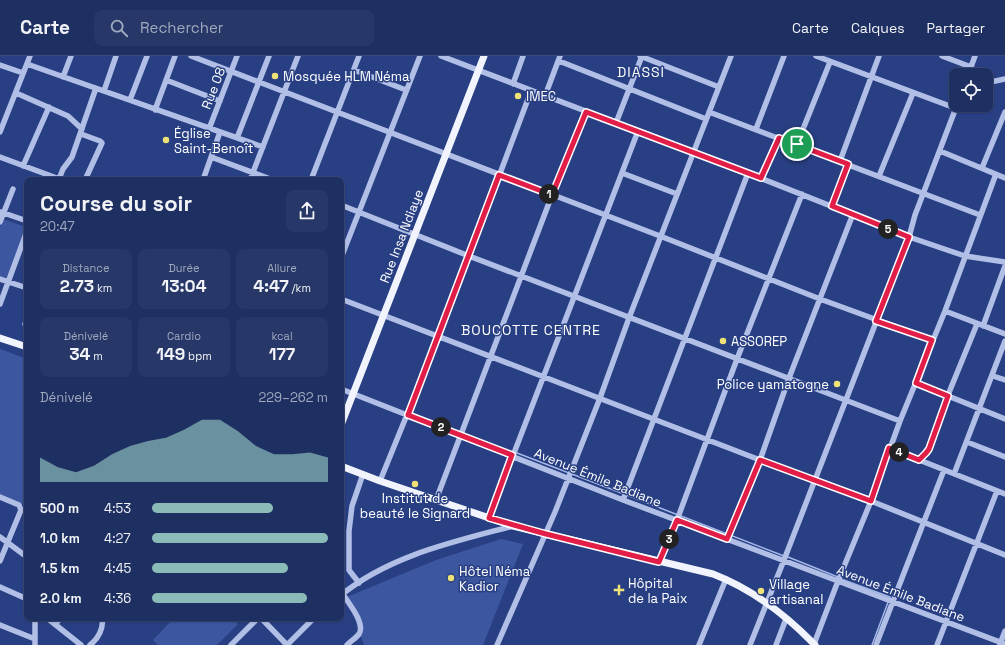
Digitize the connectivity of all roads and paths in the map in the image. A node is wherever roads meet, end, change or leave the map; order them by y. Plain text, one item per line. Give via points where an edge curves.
1 (30, 56) edge
2 (71, 56) edge
3 (116, 56) edge
4 (147, 56) edge
5 (175, 56) edge
6 (191, 56) edge
7 (237, 56) edge
8 (269, 56) edge
9 (298, 56) edge
10 (359, 56) edge
11 (420, 56) edge
12 (441, 56) edge
13 (484, 56) edge
14 (523, 56) edge
15 (641, 56) edge
16 (731, 56) edge
17 (784, 56) edge
18 (816, 56) edge
19 (879, 56) edge
20 (942, 56) edge
21 (975, 56) edge
22 (559, 59) edge
23 (830, 62) junction
24 (27, 64) junction
25 (0, 65) edge
26 (971, 67) joint
27 (354, 70) junction
28 (478, 70) junction
29 (231, 72) junction
30 (23, 73) junction
31 (63, 77) junction
32 (871, 77) junction
33 (1005, 79) edge
34 (166, 80) junction
35 (259, 82) junction
36 (993, 82) edge
37 (513, 84) junction
38 (719, 87) junction
39 (96, 88) junction
40 (630, 88) junction
41 (406, 90) junction
42 (104, 91) junction
43 (531, 91) junction
44 (285, 92) junction
45 (16, 93) junction
46 (913, 93) junction
47 (545, 96) junction
48 (130, 100) junction
49 (220, 101) junction
50 (949, 104) edge
51 (49, 107) junction
52 (155, 110) junction
53 (338, 112) junction
54 (586, 112) junction
55 (709, 112) junction
56 (954, 112) edge
57 (1005, 112) edge
58 (706, 119) junction
59 (616, 123) junction
60 (209, 129) junction
61 (756, 129) junction
62 (82, 131) junction
63 (638, 131) junction
64 (0, 132) edge
65 (220, 132) junction
66 (390, 132) junction
67 (237, 138) junction
68 (779, 138) junction
69 (797, 144) junction
70 (263, 147) junction
71 (940, 151) junction
72 (693, 152) junction
73 (446, 153) junction
74 (0, 157) edge
75 (211, 157) junction
76 (840, 161) junction
77 (848, 164) junction
78 (23, 166) junction
79 (982, 168) junction
80 (253, 172) junction
81 (622, 173) junction
82 (748, 173) junction
83 (996, 174) junction
84 (499, 175) junction
85 (879, 176) junction
86 (47, 177) edge
87 (61, 177) edge
88 (86, 177) edge
89 (204, 177) edge
90 (251, 177) edge
91 (266, 177) edge
92 (312, 177) edge
93 (761, 178) junction
94 (1005, 178) edge
95 (13, 189) dead end
96 (924, 193) junction
97 (677, 194) junction
98 (802, 194) junction
99 (552, 195) junction
100 (344, 206) edge
101 (832, 206) junction
102 (358, 212) junction
103 (2, 213) edge
104 (853, 214) junction
105 (980, 215) junction
106 (605, 216) junction
107 (24, 220) edge
108 (0, 222) edge
109 (414, 234) junction
110 (660, 236) junction
111 (909, 237) junction
112 (24, 239) edge
113 (344, 250) edge
114 (469, 256) junction
115 (965, 256) junction
116 (715, 258) junction
117 (1005, 262) edge
118 (1005, 266) edge
119 (522, 276) junction
120 (0, 278) edge
121 (768, 279) junction
122 (8, 282) junction
123 (24, 287) edge
124 (574, 296) junction
125 (820, 299) junction
126 (344, 300) edge
127 (0, 304) edge
128 (945, 312) junction
129 (384, 316) junction
130 (629, 318) junction
131 (876, 321) junction
132 (980, 325) junction
133 (1005, 334) edge
134 (439, 336) junction
135 (0, 338) edge
136 (684, 339) junction
137 (932, 340) junction
138 (1005, 341) edge
139 (24, 346) edge
140 (492, 356) junction
141 (737, 359) junction
142 (544, 376) junction
143 (993, 376) junction
144 (789, 378) junction
145 (1005, 380) edge
146 (916, 383) junction
147 (344, 390) edge
148 (354, 393) junction
149 (948, 396) junction
150 (600, 398) junction
151 (846, 401) junction
152 (979, 408) junction
153 (408, 415) junction
154 (344, 418) edge
155 (655, 419) junction
156 (1005, 419) edge
157 (900, 421) junction
158 (461, 435) junction
159 (707, 439) junction
160 (967, 442) junction
161 (889, 448) junction
162 (512, 455) junction
163 (1005, 456) edge
164 (760, 460) junction
165 (919, 460) junction
166 (344, 467) edge
167 (944, 470) junction
168 (363, 474) junction
169 (954, 474) junction
170 (569, 477) junction
171 (380, 481) junction
172 (815, 481) junction
173 (997, 491) junction
174 (1005, 494) edge
175 (0, 497) edge
176 (436, 500) junction
177 (623, 500) junction
178 (871, 501) junction
179 (489, 518) junction
180 (677, 520) junction
181 (924, 522) junction
182 (513, 526) junction
183 (546, 534) junction
184 (0, 537) edge
185 (727, 539) junction
186 (7, 542) junction
187 (977, 545) junction
188 (24, 555) edge
189 (1005, 555) edge
190 (784, 560) junction
191 (0, 561) edge
192 (659, 562) junction
193 (726, 579) junction
194 (838, 581) junction
195 (359, 583) junction
196 (0, 588) edge
197 (344, 593) edge
198 (344, 597) edge
199 (24, 598) edge
200 (893, 602) junction
201 (766, 603) junction
202 (786, 619) junction
203 (35, 621) edge
204 (51, 621) edge
205 (58, 621) edge
206 (102, 621) edge
207 (255, 621) edge
208 (264, 621) edge
209 (311, 621) edge
210 (946, 622) junction
211 (55, 624) junction
212 (0, 625) edge
213 (1005, 631) edge
214 (35, 642) edge
215 (1002, 644) edge
216 (81, 645) edge
217 (90, 645) edge
218 (231, 645) edge
219 (287, 645) edge
220 (347, 645) edge
221 (497, 645) edge
222 (699, 645) edge
223 (750, 645) edge
224 (776, 645) edge
225 (814, 645) edge
226 (876, 645) edge
227 (937, 645) edge

1 - 24 street
2 - 31 street
3 - 42 street
4 - 48 street
5 - 34 street
6 - 29 street
7 - 29 street, Rue 08
8 - 35 street
9 - 44 street
10 - 27 street
11 - 41 street
12 - 28 street
13 - 28 main road, Rue Insa Ndiaye
14 - 37 street
15 - 38 street
15 - 40 street
16 - 38 street
17 - 61 street
18 - 23 street
19 - 32 street
20 - 26 street
21 - 26 street
22 - 40 street
22 - 47 street
23 - 32 street
23 - 69 street
24 - 30 street
24 - 31 street
25 - 30 street
27 - 41 street
27 - 53 street
28 - 37 street
28 - 73 main road, Rue Insa Ndiaye
29 - 35 street
29 - 49 street, Rue 08
30 - 45 street
31 - 39 street
32 - 46 street
32 - 76 street
33 - 36 street
34 - 49 street
34 - 52 street
35 - 44 street
35 - 67 street
37 - 43 street
38 - 55 street
39 - 42 street
39 - 62 street
40 - 58 street
40 - 59 street
41 - 66 street
42 - 48 street
43 - 47 street
43 - 84 street
44 - 53 street
44 - 70 street
45 - 51 street
45 - 64 street
46 - 50 street
46 - 85 street
47 - 54 street
48 - 52 street
49 - 60 street, Rue 08
51 - 62 street via 68,116
51 - 78 street
52 - 60 street
53 - 66 street
53 - 92 street
54 - 59 street
54 - 99 street
55 - 58 street
55 - 61 street
56 - 71 street
57 - 79 street
58 - 72 street
59 - 63 street
60 - 65 street
61 - 68 street
62 - 87 street
62 - 88 street via 102,143
63 - 72 street
63 - 81 street
65 - 67 street
65 - 75 street
66 - 73 street
66 - 102 street
67 - 70 street
68 - 69 street
68 - 93 street
69 - 76 street
70 - 80 street
71 - 79 street
71 - 96 street
72 - 82 street
72 - 97 street
73 - 84 street
73 - 109 main road, Rue Insa Ndiaye
74 - 78 street
75 - 80 street
75 - 89 street
76 - 77 street
77 - 85 street
77 - 101 street
78 - 86 street
79 - 83 street
80 - 90 street
80 - 91 street
81 - 97 street
81 - 106 street
82 - 93 street
82 - 116 street
83 - 94 street
83 - 105 street
84 - 99 street
84 - 114 street
85 - 96 street
93 - 98 street
95 - 103 street
96 - 105 street
96 - 111 street
97 - 110 street
98 - 101 street
98 - 121 street
99 - 106 street
99 - 119 street
100 - 102 street
101 - 104 street
102 - 109 street
102 - 113 street
103 - 107 street
103 - 108 street
104 - 111 street
104 - 125 street
105 - 115 street
106 - 110 street
106 - 124 street
109 - 114 street
109 - 129 main road, Rue Insa Ndiaye
110 - 116 street
110 - 130 street
111 - 115 street
111 - 131 street
112 - 122 street
114 - 119 street
114 - 134 street
115 - 117 street
115 - 128 street
116 - 121 street
116 - 136 street
118 - 132 street
119 - 124 street
119 - 140 street
120 - 122 street
121 - 125 street
121 - 141 street
122 - 123 street
122 - 127 street
124 - 130 street
124 - 142 street
125 - 131 street
125 - 144 street
126 - 129 street
128 - 132 street
128 - 137 street
129 - 134 street
129 - 148 main road, Rue Insa Ndiaye
130 - 136 street
130 - 150 street
131 - 137 street
131 - 151 street
132 - 133 street
132 - 149 street
134 - 140 street
134 - 153 street
135 - 139 main road
136 - 141 street
136 - 155 street
137 - 146 street
138 - 143 street
140 - 142 street
140 - 158 street
141 - 144 street
141 - 159 street
142 - 150 street
142 - 162 street
143 - 145 street
143 - 152 street
144 - 151 street
144 - 164 street
146 - 149 street
146 - 157 street
147 - 148 street, Avenue Émile Badiane
148 - 153 street, Avenue Émile Badiane
148 - 154 main road, Rue Insa Ndiaye
149 - 152 street
149 - 165 street via 929,449
150 - 155 street
150 - 170 street
151 - 157 street
151 - 172 street
152 - 156 street
152 - 160 street
153 - 158 street, Avenue Émile Badiane
153 - 171 street
155 - 159 street
155 - 177 street
157 - 161 street
158 - 162 street, Avenue Émile Badiane
158 - 176 street
159 - 164 street
159 - 180 street
160 - 163 street
160 - 169 street
161 - 165 street
161 - 178 street
162 - 170 street, Avenue Émile Badiane
162 - 179 street
164 - 172 street
164 - 185 street
165 - 167 street
166 - 168 main road
167 - 169 street
167 - 181 street
168 - 171 main road
168 - 195 street via 352,506 349,531 349,570
169 - 173 street
170 - 177 street, Avenue Émile Badiane
170 - 183 street
171 - 176 main road
172 - 178 street
172 - 190 street
173 - 174 street
173 - 187 street
175 - 186 street via 15,503 21,509
176 - 179 main road
177 - 180 street, Avenue Émile Badiane
178 - 181 street
178 - 194 street
179 - 182 main road
180 - 185 street, Avenue Émile Badiane
180 - 192 street
181 - 187 street
181 - 200 street
182 - 183 main road
182 - 195 street via 429,549 387,566
183 - 192 main road
183 - 221 street
184 - 186 street
185 - 190 street, Avenue Émile Badiane
186 - 188 street
186 - 191 street
187 - 189 street
187 - 210 street
190 - 194 street, Avenue Émile Badiane
190 - 201 street
192 - 193 main road via 698,569
193 - 201 main road
193 - 222 street
194 - 200 street, Avenue Émile Badiane
194 - 225 street
195 - 197 street
196 - 199 street
198 - 220 street via 358,617 361,629
200 - 210 street, Avenue Émile Badiane
200 - 226 street
201 - 202 main road
201 - 223 street
202 - 224 street
202 - 225 main road
203 - 214 street
204 - 211 street
205 - 211 street
206 - 217 street via 102,629
207 - 218 street
208 - 219 street
209 - 219 street
210 - 215 street, Avenue Émile Badiane
210 - 227 street
211 - 216 street
212 - 214 street
213 - 215 street

